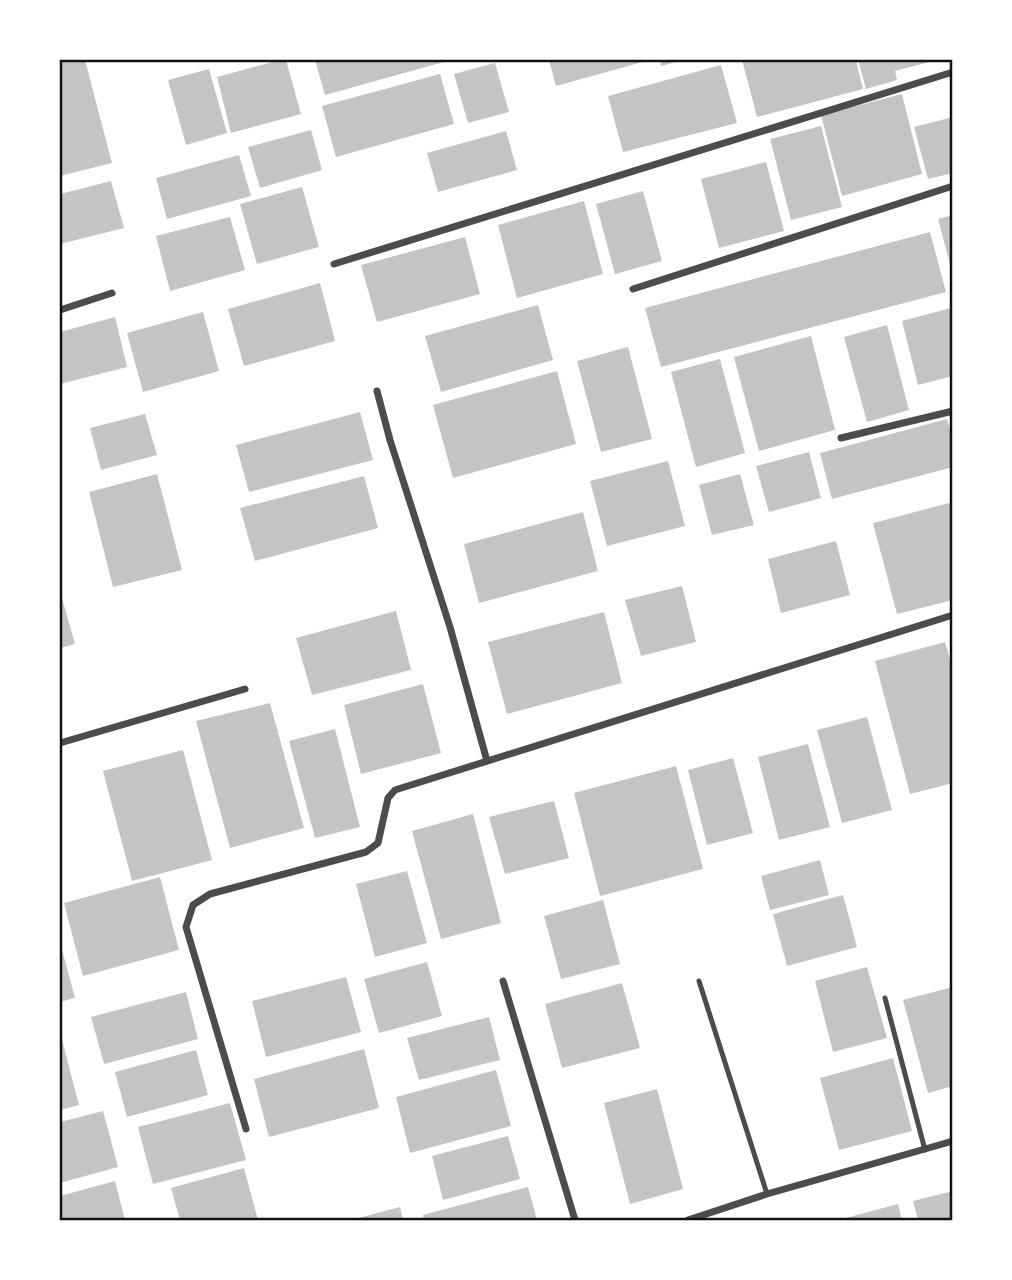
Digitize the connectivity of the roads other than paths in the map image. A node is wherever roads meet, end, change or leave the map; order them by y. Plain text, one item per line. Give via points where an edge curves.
1 (953, 72) edge
2 (953, 186) edge
3 (334, 264) dead end
4 (633, 289) dead end
5 (112, 293) dead end
6 (60, 310) edge
7 (377, 391) dead end
8 (953, 411) edge
9 (841, 438) dead end
10 (953, 615) edge
11 (245, 689) dead end
12 (60, 743) edge
13 (487, 761) junction
14 (503, 981) dead end
15 (699, 981) dead end
16 (885, 998) dead end
17 (246, 1129) dead end
18 (953, 1142) edge
19 (925, 1150) junction
20 (767, 1194) junction
21 (575, 1220) edge
22 (688, 1220) edge

1 - 3 street
2 - 4 street
5 - 6 street
7 - 13 street
8 - 9 street
10 - 13 street
11 - 12 street
13 - 17 street via 396,790 388,798 378,843 366,852 211,894 193,905 186,927
14 - 21 street
15 - 20 lane
16 - 19 lane
18 - 19 street
19 - 20 street
20 - 22 street

